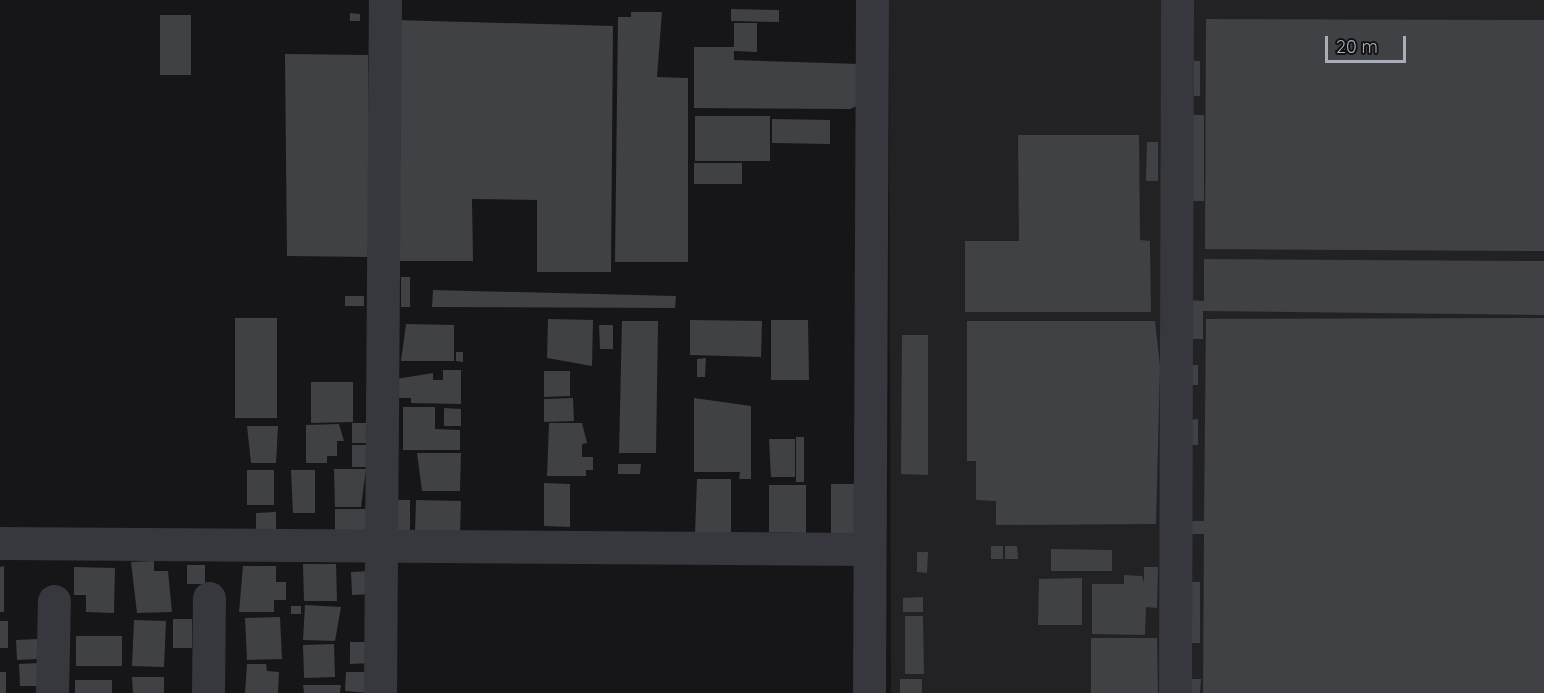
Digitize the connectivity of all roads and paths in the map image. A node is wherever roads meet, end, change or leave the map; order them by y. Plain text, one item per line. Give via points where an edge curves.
1 (385, 0) edge
2 (872, 0) edge
3 (1177, 0) edge
4 (0, 543) edge
5 (381, 543) junction
6 (869, 549) junction
7 (209, 598) dead end
8 (54, 601) dead end
9 (52, 693) edge
10 (208, 693) edge
11 (380, 693) edge
12 (869, 693) edge
13 (1175, 693) edge

1 - 5 street
2 - 6 street
3 - 13 street
4 - 5 street
5 - 6 street
5 - 11 street
6 - 12 street
7 - 10 street
8 - 9 street

